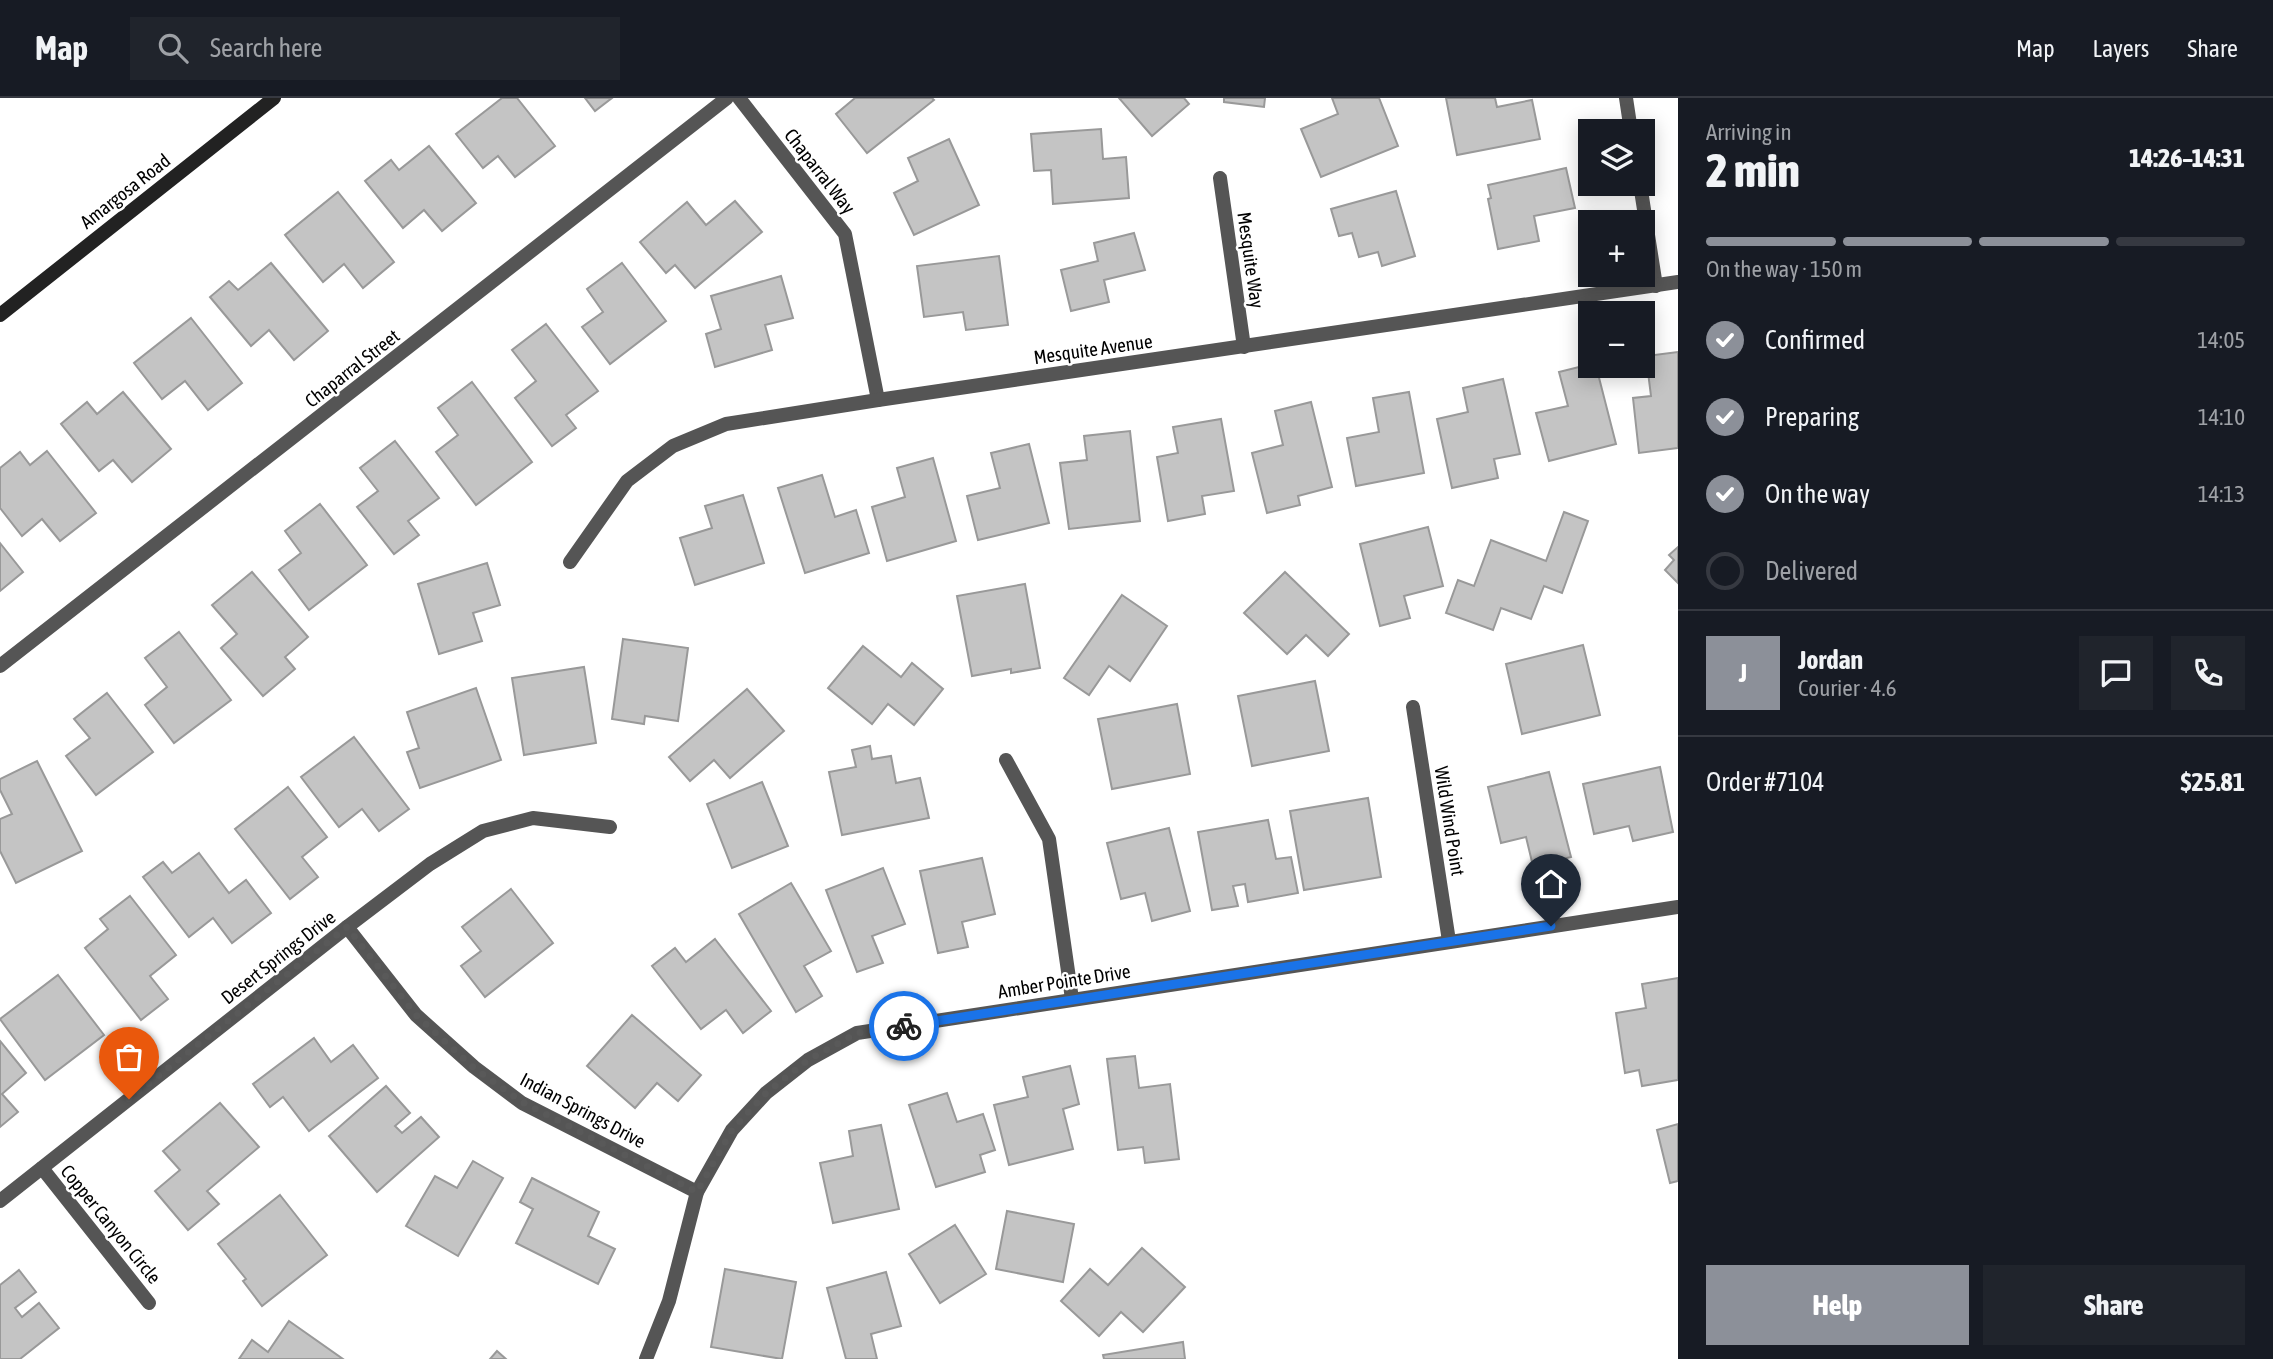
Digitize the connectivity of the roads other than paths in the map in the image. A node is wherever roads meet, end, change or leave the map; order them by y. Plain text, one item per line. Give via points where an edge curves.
1 (274, 98) edge
2 (727, 98) edge
3 (739, 98) edge
4 (1626, 98) edge
5 (1629, 119) edge
6 (1220, 178) dead end
7 (1642, 196) edge
8 (1678, 282) edge
9 (1656, 286) junction
10 (0, 314) edge
11 (1244, 347) junction
12 (878, 400) junction
13 (570, 562) dead end
14 (0, 666) edge
15 (1413, 707) dead end
16 (1006, 760) dead end
17 (610, 827) dead end
18 (1678, 907) edge
19 (347, 927) junction
20 (1450, 941) junction
21 (1072, 999) junction
22 (42, 1168) junction
23 (697, 1192) junction
24 (0, 1201) edge
25 (149, 1303) dead end
26 (646, 1359) edge

1 - 10 main road, Amargosa Road
2 - 14 street, Chaparral Street
3 - 12 street, Chaparral Way via 845,234
4 - 5 street
6 - 11 street, Mesquite Way
7 - 9 street
8 - 9 street, Mesquite Avenue
9 - 11 street, Mesquite Avenue
11 - 12 street, Mesquite Avenue
12 - 13 street, Mesquite Avenue via 726,425 673,446 627,481
15 - 20 street, Wild Wind Point
16 - 21 street via 1049,839
17 - 19 street, Desert Springs Drive via 533,818 483,831 430,864
18 - 20 street, Amber Pointe Drive
19 - 22 street, Desert Springs Drive
19 - 23 street, Indian Springs Drive via 416,1015 474,1068 522,1102
20 - 21 street, Amber Pointe Drive
21 - 23 street, Amber Pointe Drive via 857,1033 808,1060 766,1093 732,1130
22 - 24 street, Desert Springs Drive
22 - 25 street, Copper Canyon Circle
23 - 26 street, Amber Pointe Drive via 669,1301

